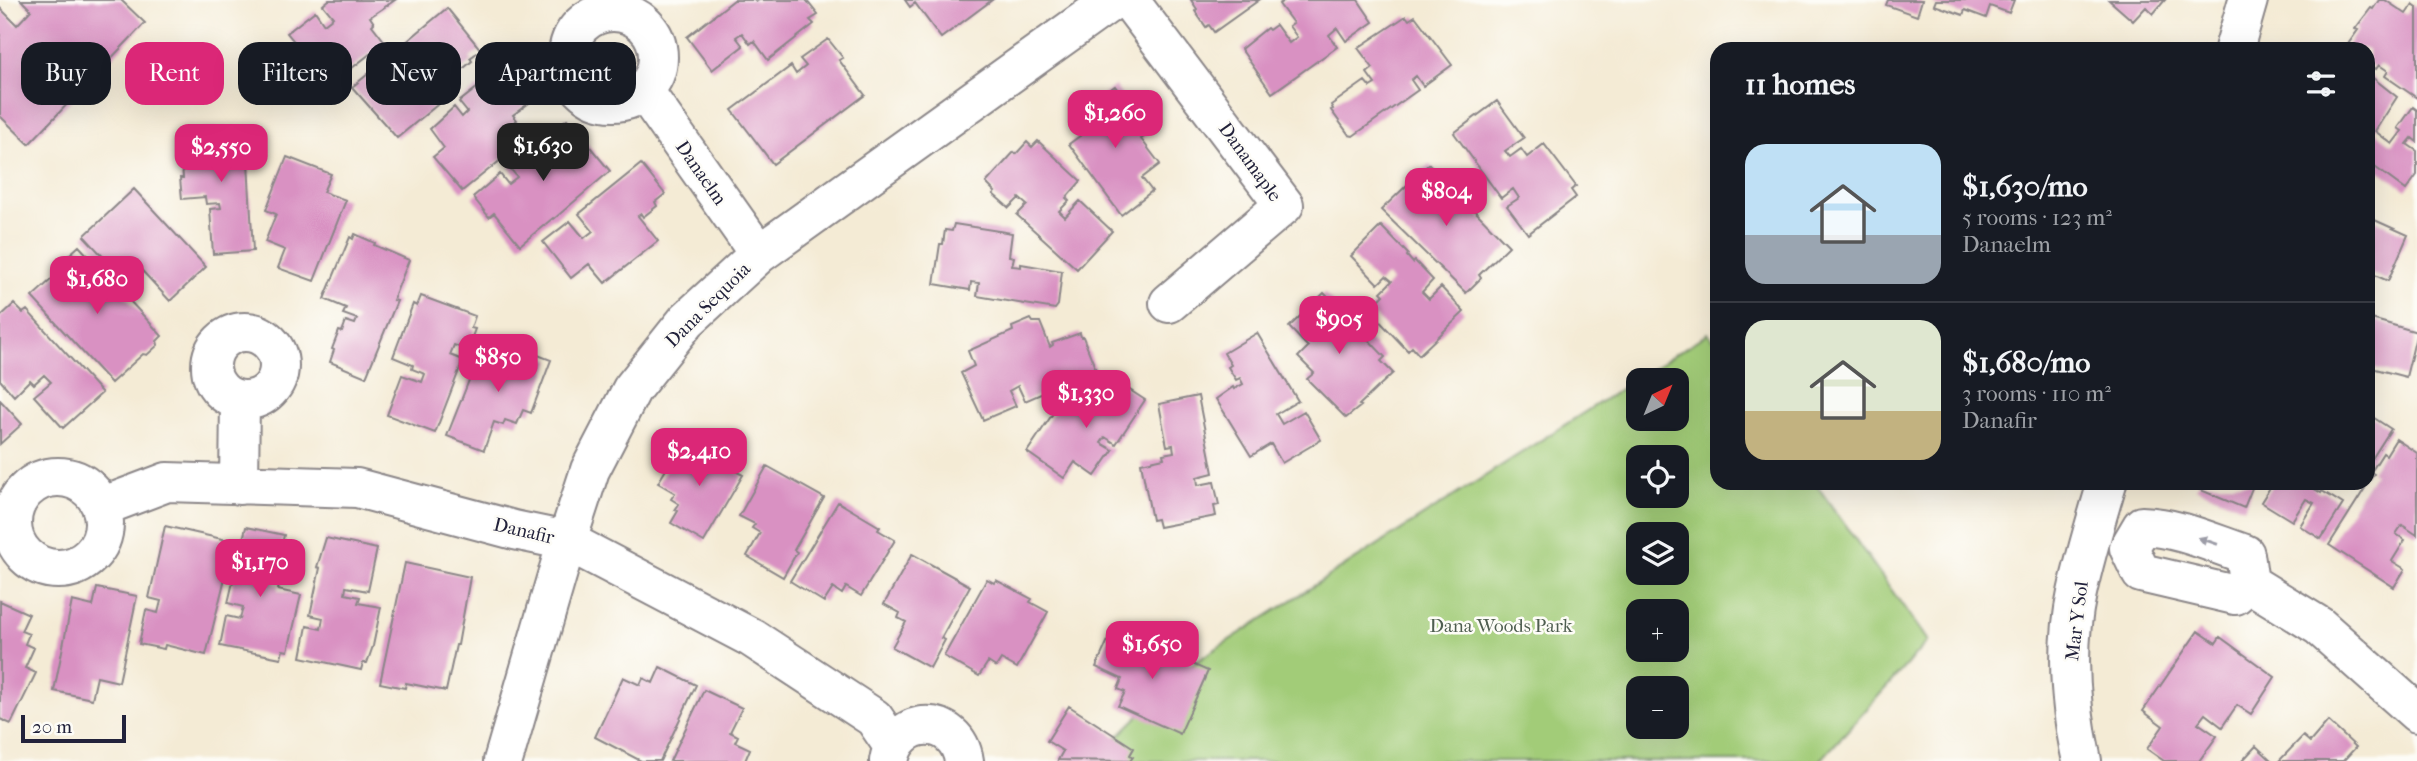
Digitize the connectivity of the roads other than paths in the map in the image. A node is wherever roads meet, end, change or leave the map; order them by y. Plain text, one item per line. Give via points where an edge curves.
1 (1114, 0) edge
2 (1129, 0) edge
3 (2248, 0) edge
4 (2236, 42) edge
5 (644, 91) dead end
6 (759, 254) junction
7 (1169, 303) dead end
8 (240, 400) dead end
9 (239, 485) junction
10 (2105, 490) edge
11 (101, 507) dead end
12 (2166, 529) junction
13 (2091, 538) junction
14 (567, 541) junction
15 (2129, 548) junction
16 (2157, 576) junction
17 (2249, 583) junction
18 (2417, 713) edge
19 (891, 753) edge
20 (503, 761) edge
21 (964, 761) edge
22 (2082, 761) edge

1 - 6 street, Dana Sequoia
2 - 7 street, Danamaple via 1284,205
3 - 4 street
5 - 6 street, Danaelm
6 - 14 street, Dana Sequoia via 687,320 632,389 590,470
8 - 9 street
9 - 11 street, Danafir via 167,482
9 - 14 street, Danafir via 358,488
10 - 13 street, Mar Y Sol
12 - 15 street via 2142,526
12 - 16 street
17 -> 12 street via 2245,554
13 - 15 street
13 - 22 street, Mar Y Sol via 2076,596 2071,650 2071,690
14 - 19 street, Danafir via 752,638 874,718
14 - 20 street, Dana Sequoia
15 - 16 street via 2141,573
16 - 17 street via 2235,596
17 - 18 street via 2319,626
19 - 21 street, Danafir via 902,734 930,725 955,738

